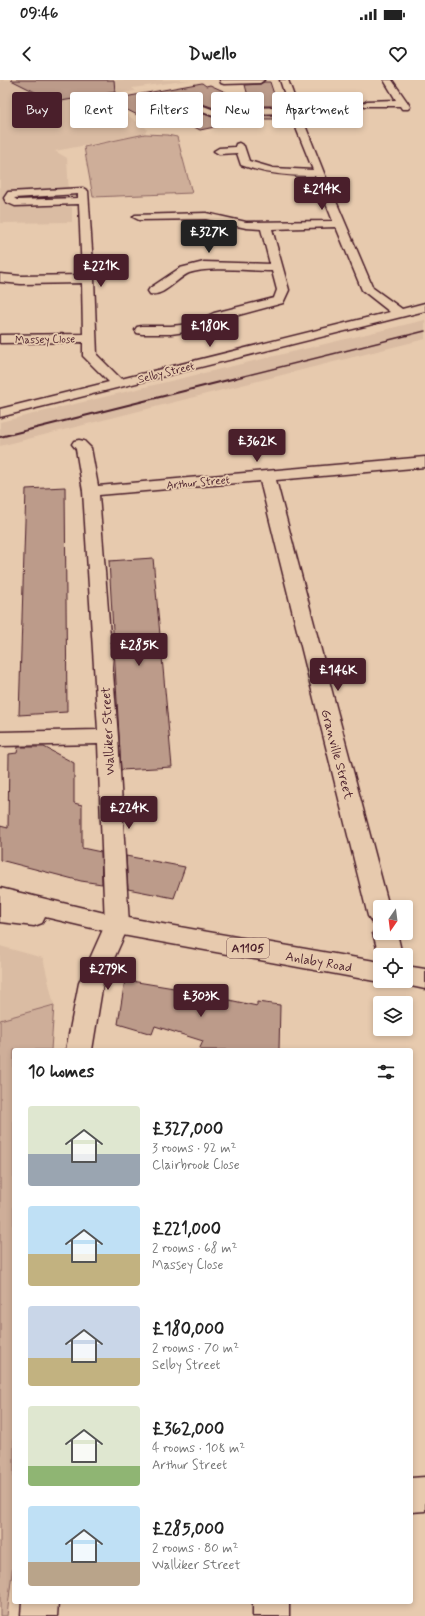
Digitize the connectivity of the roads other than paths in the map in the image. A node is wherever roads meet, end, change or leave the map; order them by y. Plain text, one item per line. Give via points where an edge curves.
1 (260, 80) edge
2 (284, 80) edge
3 (388, 80) edge
4 (224, 81) edge
5 (234, 82) edge
6 (288, 92) edge
7 (367, 104) dead end
8 (301, 128) edge
9 (219, 151) dead end
10 (319, 173) junction
11 (84, 196) junction
12 (146, 219) dead end
13 (340, 224) junction
14 (266, 226) junction
15 (278, 268) junction
16 (0, 278) edge
17 (88, 279) junction
18 (176, 289) dead end
19 (425, 307) edge
20 (400, 313) junction
21 (142, 330) dead end
22 (90, 338) junction
23 (0, 340) edge
24 (120, 384) junction
25 (0, 413) edge
26 (79, 444) dead end
27 (422, 467) edge
28 (267, 476) junction
29 (92, 491) junction
30 (108, 737) junction
31 (0, 739) edge
32 (0, 897) edge
33 (376, 900) edge
34 (0, 913) edge
35 (117, 925) junction
36 (373, 971) edge
37 (413, 977) edge
38 (425, 979) edge
39 (79, 1048) edge
40 (425, 1494) edge
41 (413, 1495) edge
42 (40, 1604) edge
43 (271, 1604) edge
44 (39, 1616) edge
45 (272, 1616) edge

1 - 5 street
2 - 6 street
3 - 7 street via 404,105
4 - 5 street
8 - 10 street
9 - 10 street via 240,148 245,163 265,171 281,174
10 - 13 street
11 - 11 street via 61,202 15,203 9,198 12,194
11 - 17 street, Massey Close
12 - 14 street via 206,216 246,225
13 - 14 street
13 - 20 street via 368,290
14 - 15 street
15 - 18 street via 204,266 184,271 158,289
15 - 21 street via 283,290 279,300 216,317 205,324 187,329 162,324
16 - 17 street
17 - 22 street, Massey Close
19 - 20 street, Selby Street
20 - 24 street, Selby Street
22 - 23 street, Massey Close
22 - 24 street, Massey Close via 90,356
24 - 25 street, Selby Street
26 - 29 street, Walliker Street via 83,448
27 - 28 street, Arthur Street
28 - 29 street, Arthur Street
28 - 33 street, Granville Street
29 - 30 street, Walliker Street
30 - 31 street
30 - 35 street, Walliker Street
32 - 35 street, Anlaby Road / A1105
34 - 35 street, Anlaby Road / A1105
35 - 36 street, Anlaby Road / A1105
35 - 39 street via 91,983
37 - 38 street
40 - 41 street
42 - 44 street
43 - 45 street

